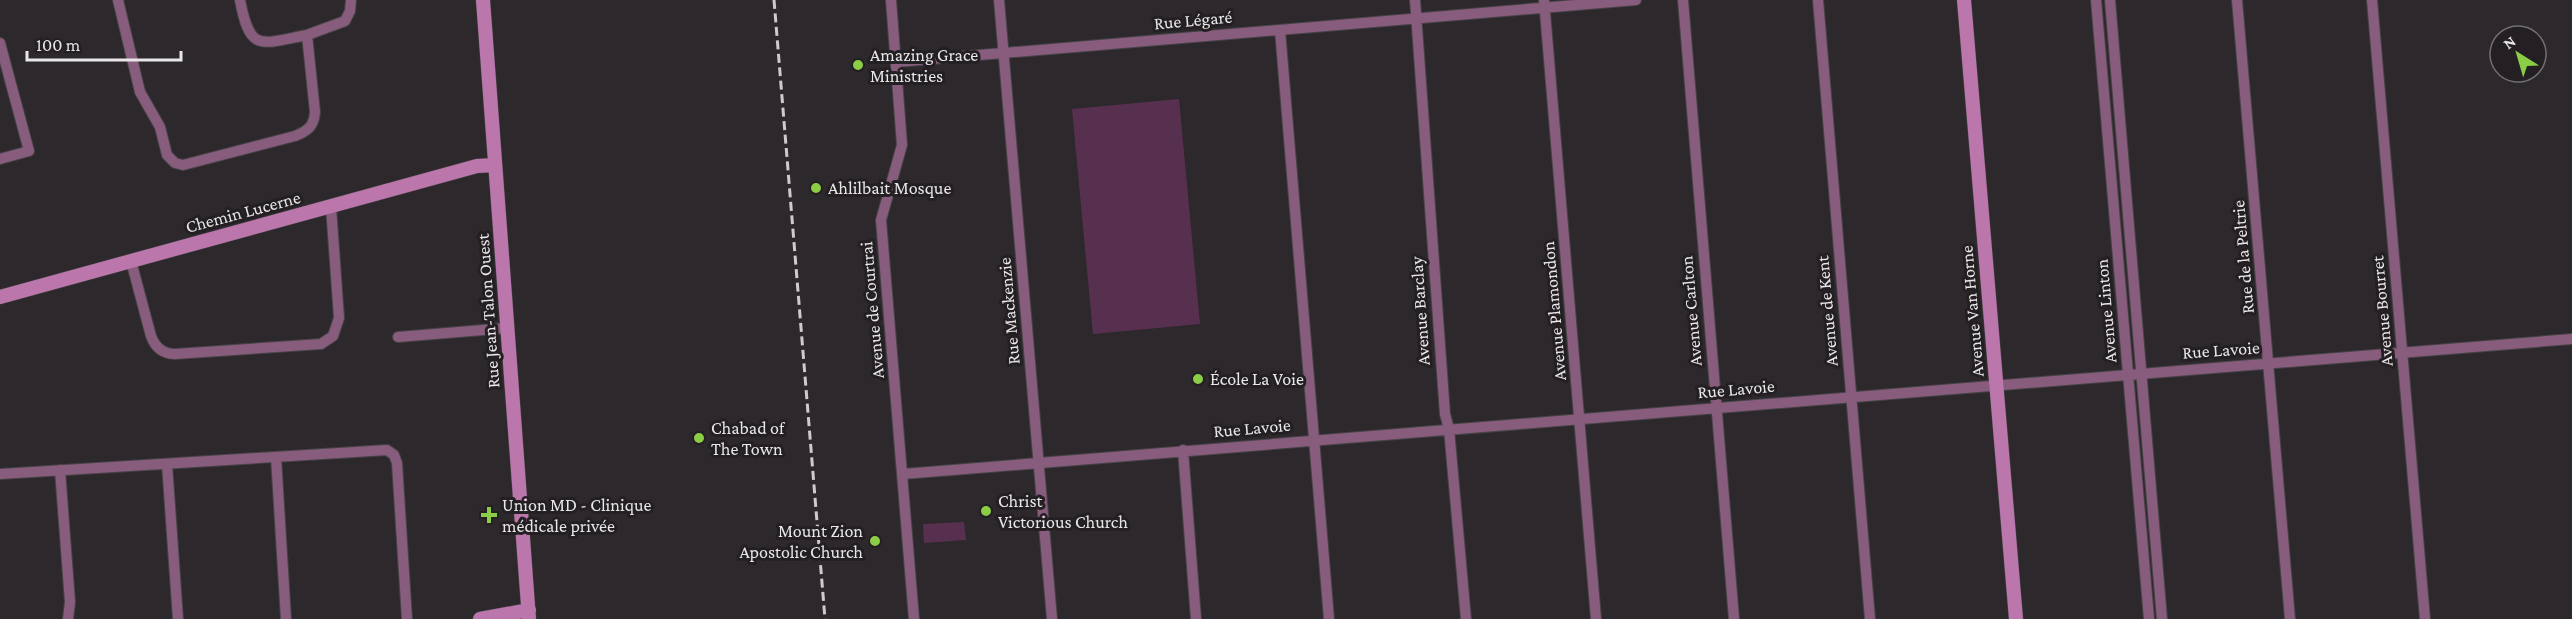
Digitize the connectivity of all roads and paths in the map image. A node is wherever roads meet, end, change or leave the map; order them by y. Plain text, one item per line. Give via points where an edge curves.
1 (118, 0) edge
2 (240, 0) edge
3 (351, 0) edge
4 (483, 0) edge
5 (891, 0) edge
6 (999, 0) edge
7 (1415, 0) edge
8 (1636, 0) edge
9 (1683, 0) edge
10 (1818, 0) edge
11 (1964, 0) edge
12 (2096, 0) edge
13 (2110, 0) edge
14 (2237, 0) edge
15 (2372, 0) edge
16 (1544, 4) edge
17 (1417, 18) junction
18 (1280, 30) junction
19 (308, 35) junction
20 (0, 43) edge
21 (1004, 52) junction
22 (896, 62) junction
23 (0, 159) edge
24 (495, 165) junction
25 (331, 207) junction
26 (131, 261) junction
27 (0, 297) edge
28 (507, 328) junction
29 (398, 337) dead end
30 (2572, 339) edge
31 (2402, 353) junction
32 (2268, 363) junction
33 (2141, 373) junction
34 (2128, 374) junction
35 (1997, 385) junction
36 (1851, 397) junction
37 (1716, 408) junction
38 (1579, 418) junction
39 (1449, 429) junction
40 (1314, 440) junction
41 (1184, 450) junction
42 (276, 457) junction
43 (1037, 462) junction
44 (168, 464) junction
45 (60, 470) junction
46 (0, 474) edge
47 (903, 474) junction
48 (529, 615) edge
49 (68, 619) edge
50 (178, 619) edge
51 (286, 619) edge
52 (407, 619) edge
53 (480, 619) edge
54 (914, 619) edge
55 (1052, 619) edge
56 (1196, 619) edge
57 (1329, 619) edge
58 (1466, 619) edge
59 (1596, 619) edge
60 (1734, 619) edge
61 (1870, 619) edge
62 (2016, 619) edge
63 (2149, 619) edge
64 (2162, 619) edge
65 (2290, 619) edge
66 (2425, 619) edge

1 - 19 street via 137,84 160,127 171,160 188,164 295,136 310,128 315,112
2 - 19 street via 247,32 257,40
3 - 19 street via 345,21
4 - 24 main road, Rue Jean-Talon Ouest
5 - 22 street, Avenue de Courtrai
6 - 21 street, Rue Mackenzie
7 - 17 street, Avenue Barclay
8 - 16 street, Rue Légaré
9 - 37 street, Avenue Carlton
10 - 36 street, Avenue de Kent
11 - 35 main road, Avenue Van Horne
12 - 34 street, Avenue Linton
13 - 33 street, Avenue Linton
14 - 32 street, Rue de la Peltrie
15 - 31 street, Avenue Bourret
16 - 17 street, Rue Légaré
16 - 38 street, Avenue Plamondon
17 - 18 street, Rue Légaré
17 - 39 street, Avenue Barclay via 1415,31
18 - 21 street, Rue Légaré
18 - 40 street
20 - 23 street via 28,151
21 - 22 street, Rue Légaré
21 - 43 street, Rue Mackenzie
22 - 47 street, Avenue de Courtrai via 902,145 881,220
24 - 25 main road, Chemin Lucerne via 477,166
24 - 28 main road, Rue Jean-Talon Ouest
25 - 26 main road, Chemin Lucerne
25 - 26 street via 339,318 333,336 321,344 164,352 151,336
26 - 27 main road, Chemin Lucerne
28 - 29 street
28 - 48 main road, Rue Jean-Talon Ouest
30 - 31 street, Rue Lavoie
31 - 32 street, Rue Lavoie
31 - 66 street, Avenue Bourret
32 - 33 street, Rue Lavoie
32 - 65 street, Rue de la Peltrie
33 - 34 street, Rue Lavoie
33 - 64 street, Avenue Linton
34 - 35 street, Rue Lavoie
34 - 63 street, Avenue Linton
35 - 36 street, Rue Lavoie
35 - 62 main road, Avenue Van Horne
36 - 37 street, Rue Lavoie
36 - 61 street, Avenue de Kent
37 - 38 street, Rue Lavoie
37 - 60 street, Avenue Carlton
38 - 39 street, Rue Lavoie
38 - 59 street, Avenue Plamondon
39 - 40 street, Rue Lavoie
39 - 58 street, Avenue Barclay
40 - 41 street, Rue Lavoie
40 - 57 street
41 - 43 street, Rue Lavoie
41 - 56 street
42 - 44 street
42 - 51 street
42 - 52 street via 381,449 394,455
43 - 47 street, Rue Lavoie
43 - 55 street, Rue Mackenzie
44 - 45 street
44 - 50 street
45 - 46 street
45 - 49 street
47 - 54 street, Avenue de Courtrai
48 - 53 main road

